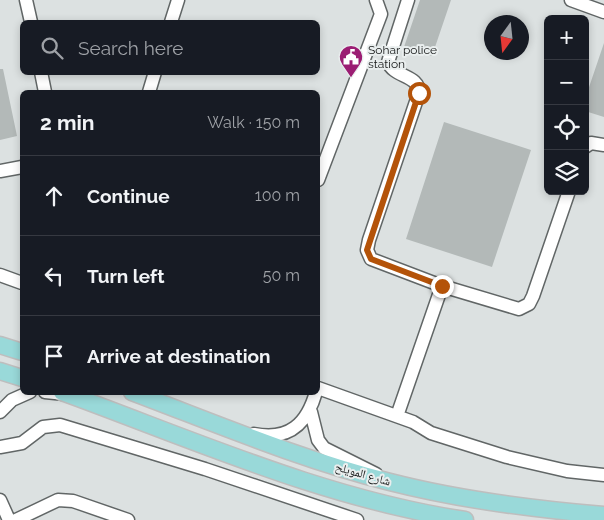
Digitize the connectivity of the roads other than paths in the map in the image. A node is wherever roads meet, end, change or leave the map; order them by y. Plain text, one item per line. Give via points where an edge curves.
1 (26, 0) edge
2 (178, 0) edge
3 (376, 0) edge
4 (408, 0) edge
5 (570, 0) edge
6 (604, 12) edge
7 (31, 20) edge
8 (172, 20) edge
9 (42, 75) edge
10 (154, 75) edge
11 (45, 90) edge
12 (150, 90) edge
13 (589, 144) edge
14 (604, 145) edge
15 (321, 160) edge
16 (20, 167) edge
17 (0, 172) edge
18 (568, 195) edge
19 (0, 275) edge
20 (20, 282) edge
21 (442, 286) junction
22 (0, 345) edge
23 (20, 351) edge
24 (0, 371) edge
25 (20, 377) edge
26 (320, 389) edge
27 (23, 395) edge
28 (68, 395) edge
29 (140, 395) edge
30 (315, 395) edge
31 (0, 412) edge
32 (311, 412) junction
33 (397, 416) junction
34 (228, 428) junction
35 (0, 448) edge
36 (604, 475) edge
37 (389, 482) junction
38 (0, 500) edge
39 (604, 515) edge
40 (9, 520) edge
41 (16, 520) edge
42 (128, 520) edge
43 (358, 520) edge
44 (465, 520) edge

1 - 7 street
2 - 8 street
3 - 15 street via 381,14
4 - 21 street via 388,62 395,72 415,81 419,93 367,250 371,259 381,264
5 - 6 street
9 - 11 street
10 - 12 street
13 - 14 street
16 - 17 street
18 - 21 street via 533,296 526,306 519,309 508,307
19 - 20 street
21 - 33 street
22 - 23 main road
24 - 25 main road
26 - 33 street
27 - 31 street via 12,400
28 - 44 main road, شارع المويلح via 240,460 365,499
29 - 34 main road, شارع المويلح
30 - 32 street
32 - 34 street via 295,428 274,436
32 - 37 street via 318,440 324,448
33 - 36 street via 431,433 507,457 567,471
34 - 37 main road, شارع المويلح via 323,463
35 - 43 street via 22,443 43,427 60,425
37 - 39 main road, شارع المويلح via 478,501
38 - 40 street
41 - 42 street via 58,500 73,501

